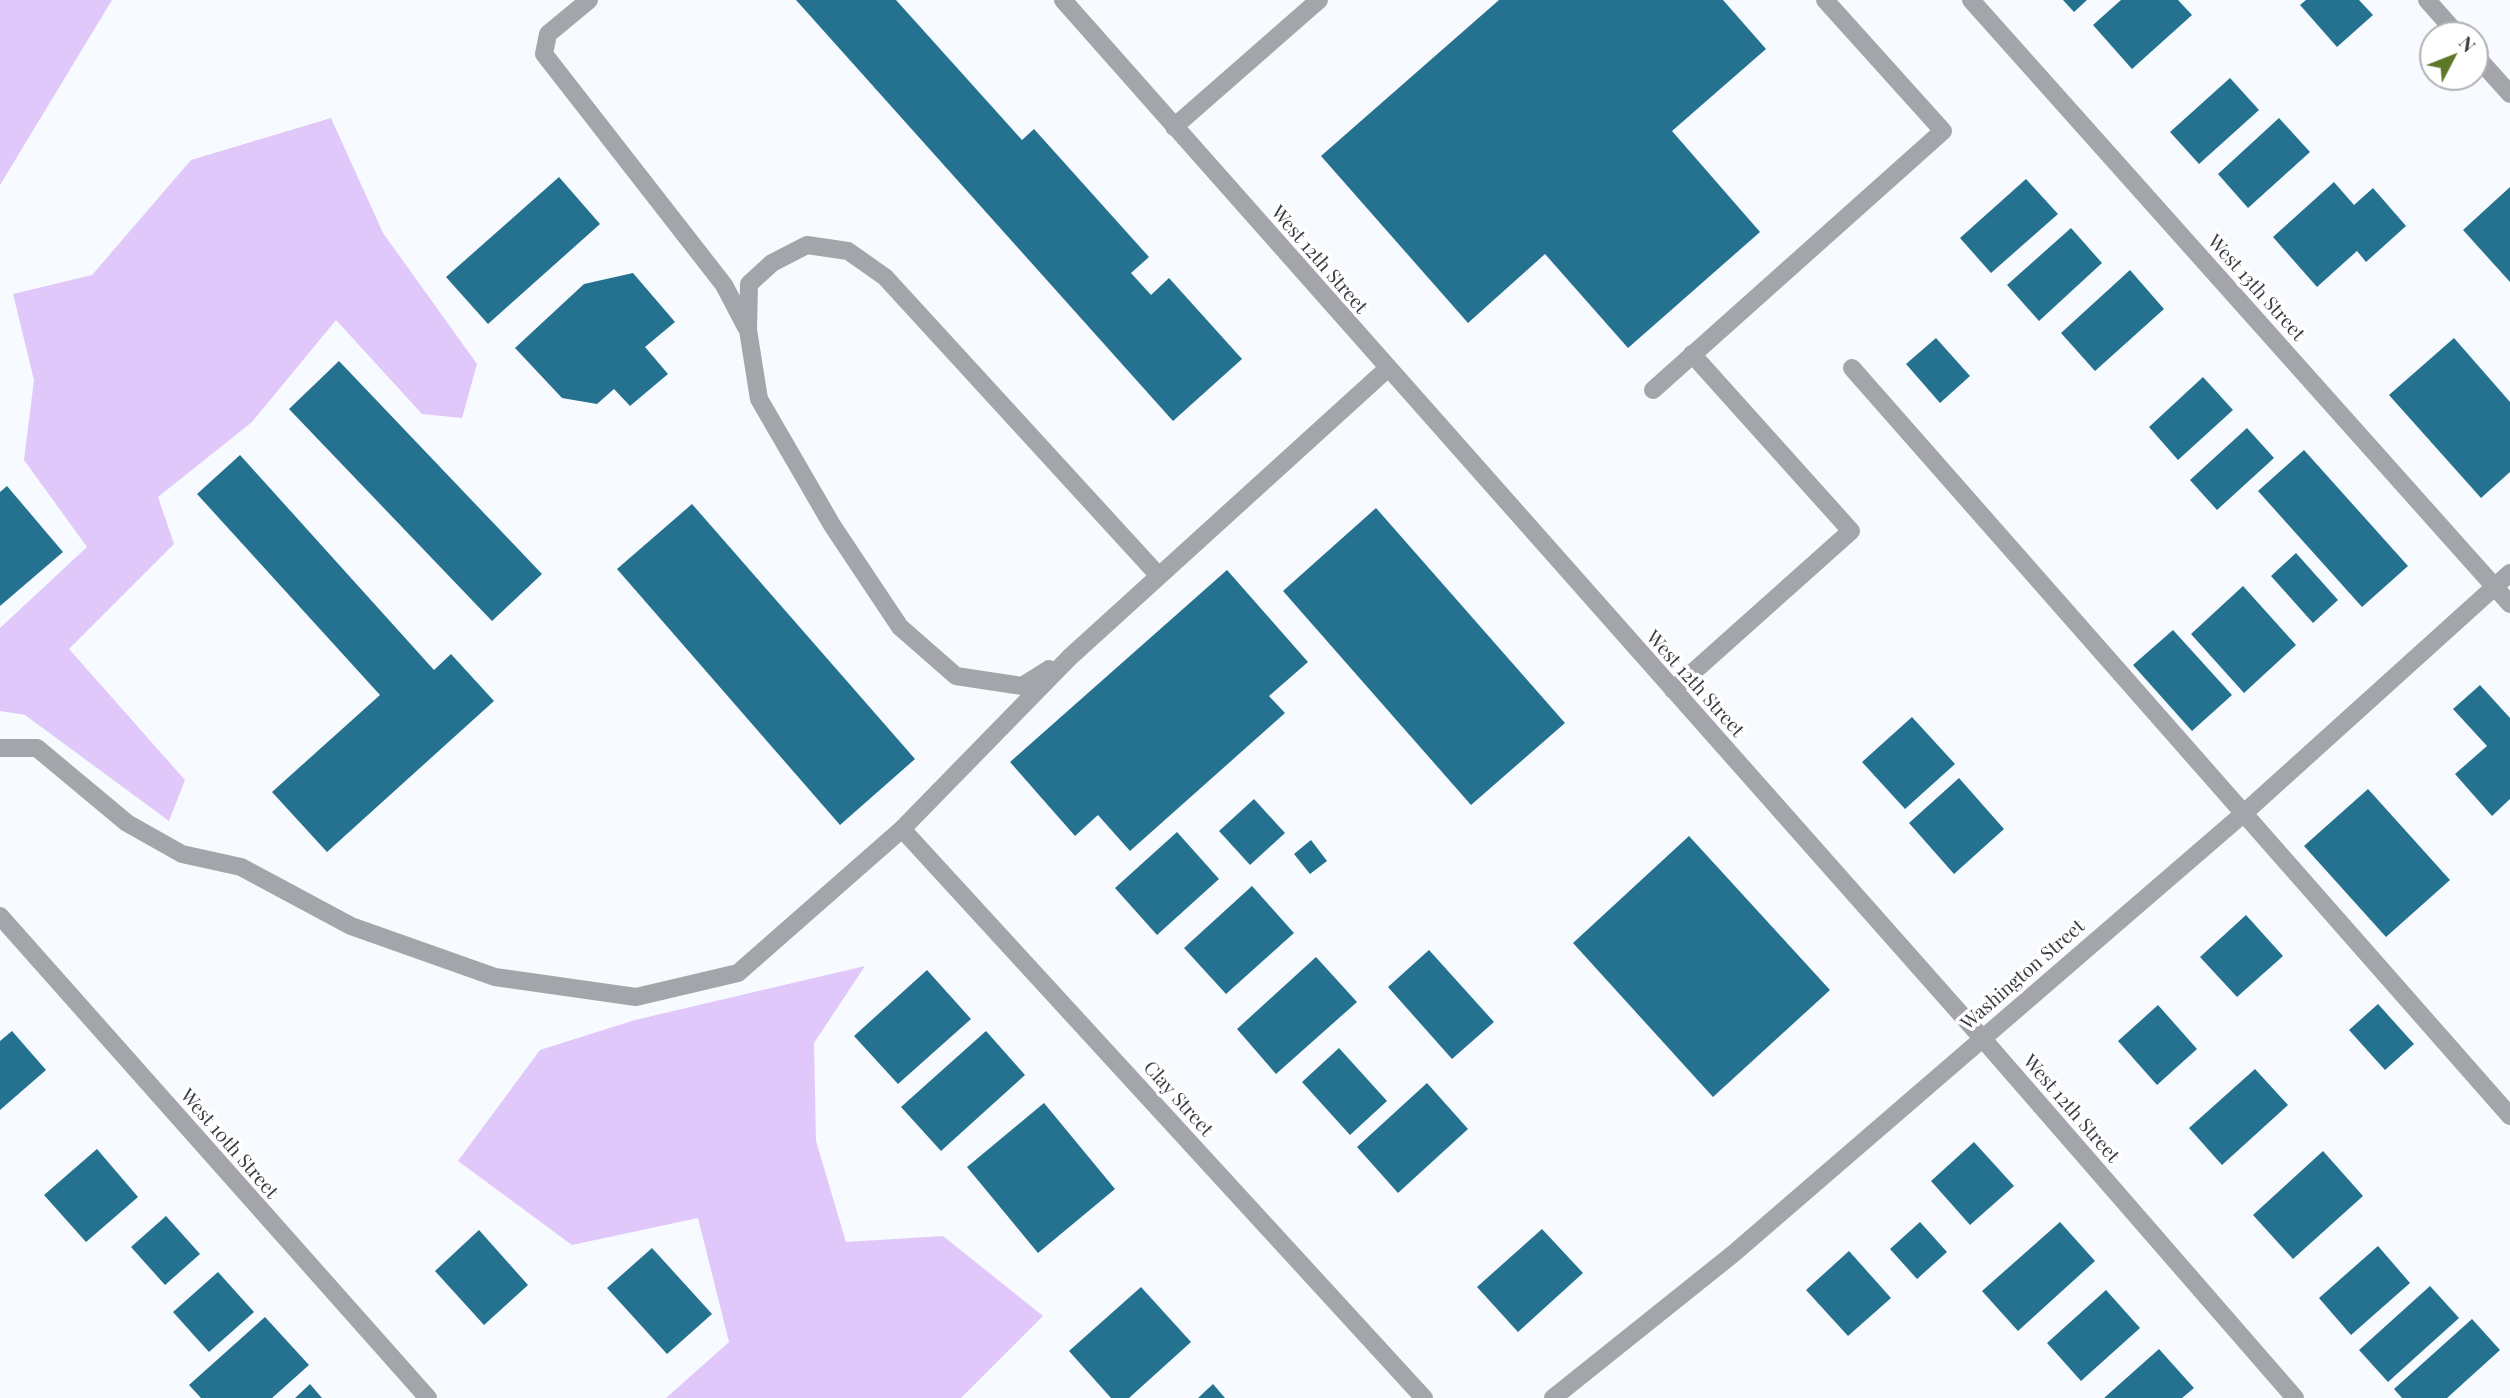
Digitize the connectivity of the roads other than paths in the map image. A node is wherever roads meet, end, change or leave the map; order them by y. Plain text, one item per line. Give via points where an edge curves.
1 (589, 0) edge
2 (1063, 0) edge
3 (1319, 0) edge
4 (1825, 0) edge
5 (1970, 0) edge
6 (2427, 0) edge
7 (2446, 21) edge
8 (2489, 71) edge
9 (2510, 94) edge
10 (1174, 127) junction
11 (747, 330) junction
12 (1692, 354) junction
13 (1852, 368) dead end
14 (1387, 369) junction
15 (1653, 390) dead end
16 (2510, 572) edge
17 (1159, 576) junction
18 (2494, 587) junction
19 (2510, 604) edge
20 (1070, 657) junction
21 (1673, 690) junction
22 (0, 748) edge
23 (2242, 814) junction
24 (902, 829) junction
25 (0, 916) edge
26 (1982, 1038) junction
27 (2510, 1115) edge
28 (428, 1398) edge
29 (1424, 1398) edge
30 (1553, 1398) edge
31 (2295, 1398) edge

1 - 11 street via 548,34 544,54 724,285
2 - 10 street, West 12th Street
3 - 10 street
4 - 12 street via 1943,131
5 - 18 street, West 13th Street
6 - 7 street
8 - 9 street
10 - 14 street, West 12th Street
11 - 17 street via 749,284 772,263 807,245 848,251 885,277
11 - 20 street via 759,398 832,525 900,627 956,676 1022,686
12 - 15 street
12 - 21 street via 1851,531
13 - 23 street
14 - 17 street
14 - 21 street, West 12th Street
16 - 18 street, Washington Street
17 - 20 street
18 - 19 street, West 13th Street
18 - 23 street, Washington Street
20 - 24 street
21 - 26 street, West 12th Street
22 - 24 street via 37,748 127,823 182,854 241,867 351,926 495,977 636,997 738,973
23 - 26 street, Washington Street
23 - 27 street
24 - 29 street, Clay Street
25 - 28 street, West 10th Street
26 - 30 street, Washington Street via 1733,1254
26 - 31 street, West 12th Street

